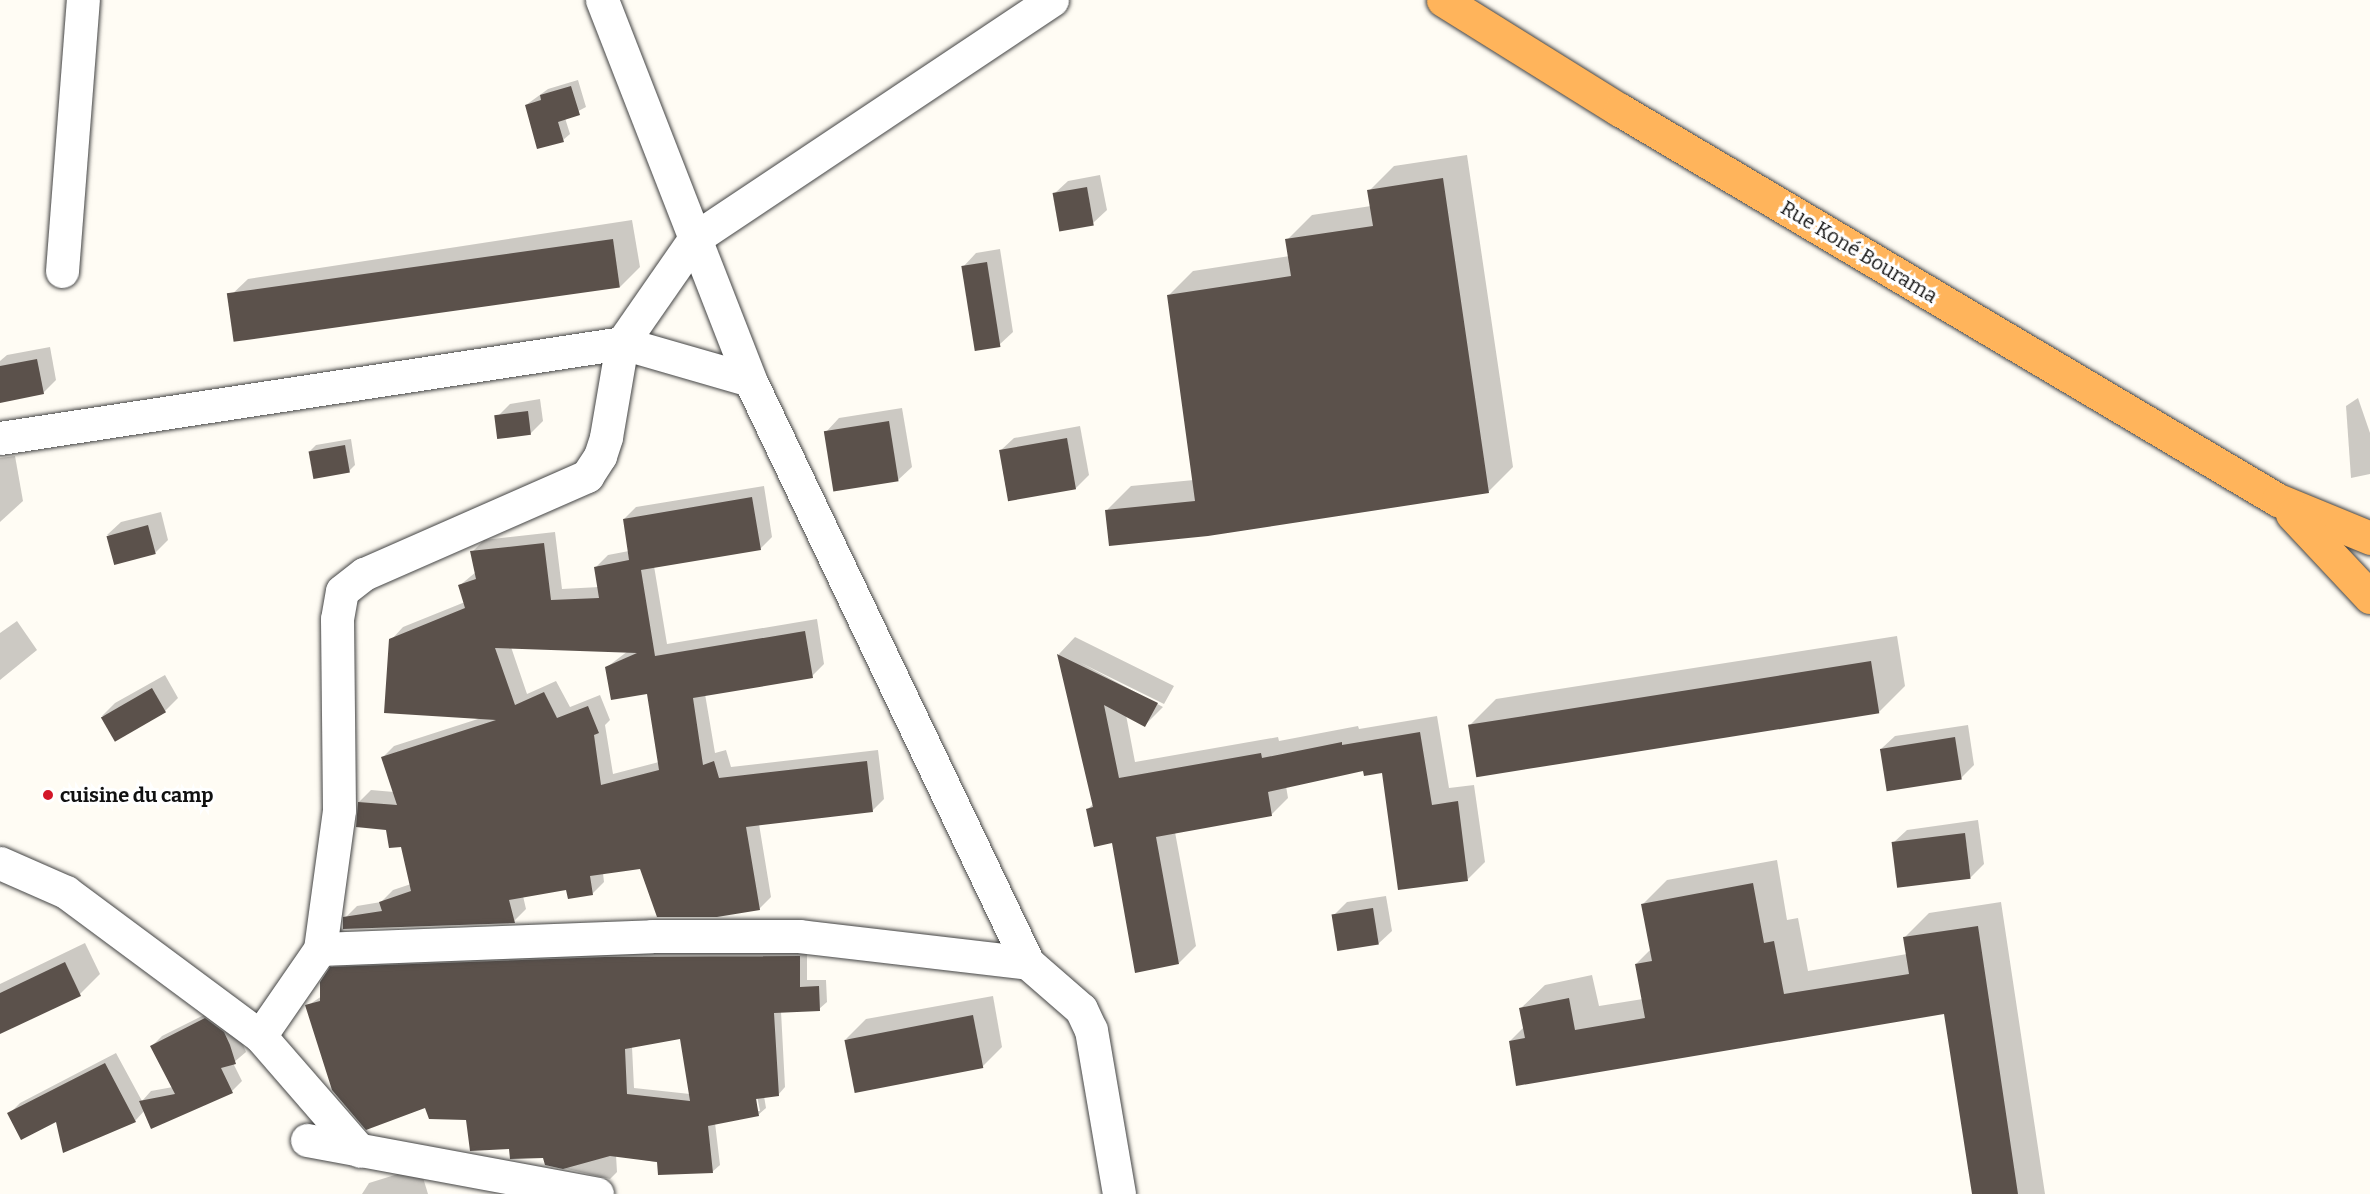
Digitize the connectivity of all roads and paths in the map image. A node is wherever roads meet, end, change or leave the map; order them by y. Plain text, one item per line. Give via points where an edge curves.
1 (83, 0) edge
2 (602, 0) edge
3 (1052, 0) edge
4 (1443, 0) edge
5 (695, 238) junction
6 (62, 271) dead end
7 (622, 343) junction
8 (750, 380) junction
9 (0, 438) edge
10 (2278, 500) junction
11 (2370, 538) edge
12 (2370, 597) edge
13 (0, 863) edge
14 (320, 949) junction
15 (1028, 963) junction
16 (260, 1036) junction
17 (307, 1140) dead end
18 (360, 1151) junction
19 (597, 1194) edge
20 (1119, 1194) edge

1 - 6 street
2 - 5 street
3 - 5 street
4 - 10 highway, Rue Koné Bourama via 1620,110
5 - 7 street
5 - 8 street
7 - 8 street
7 - 9 street
7 - 14 street via 606,437 587,476 364,574 342,591 337,619 339,810
8 - 15 street
10 - 11 highway, Rue Koné Bourama
10 - 12 highway, Rue Koné Bourama
13 - 16 street via 66,892
14 - 15 street via 652,936 799,936
14 - 16 street
15 - 20 street via 1081,1009 1091,1030
16 - 18 street
17 - 18 street
18 - 19 street

